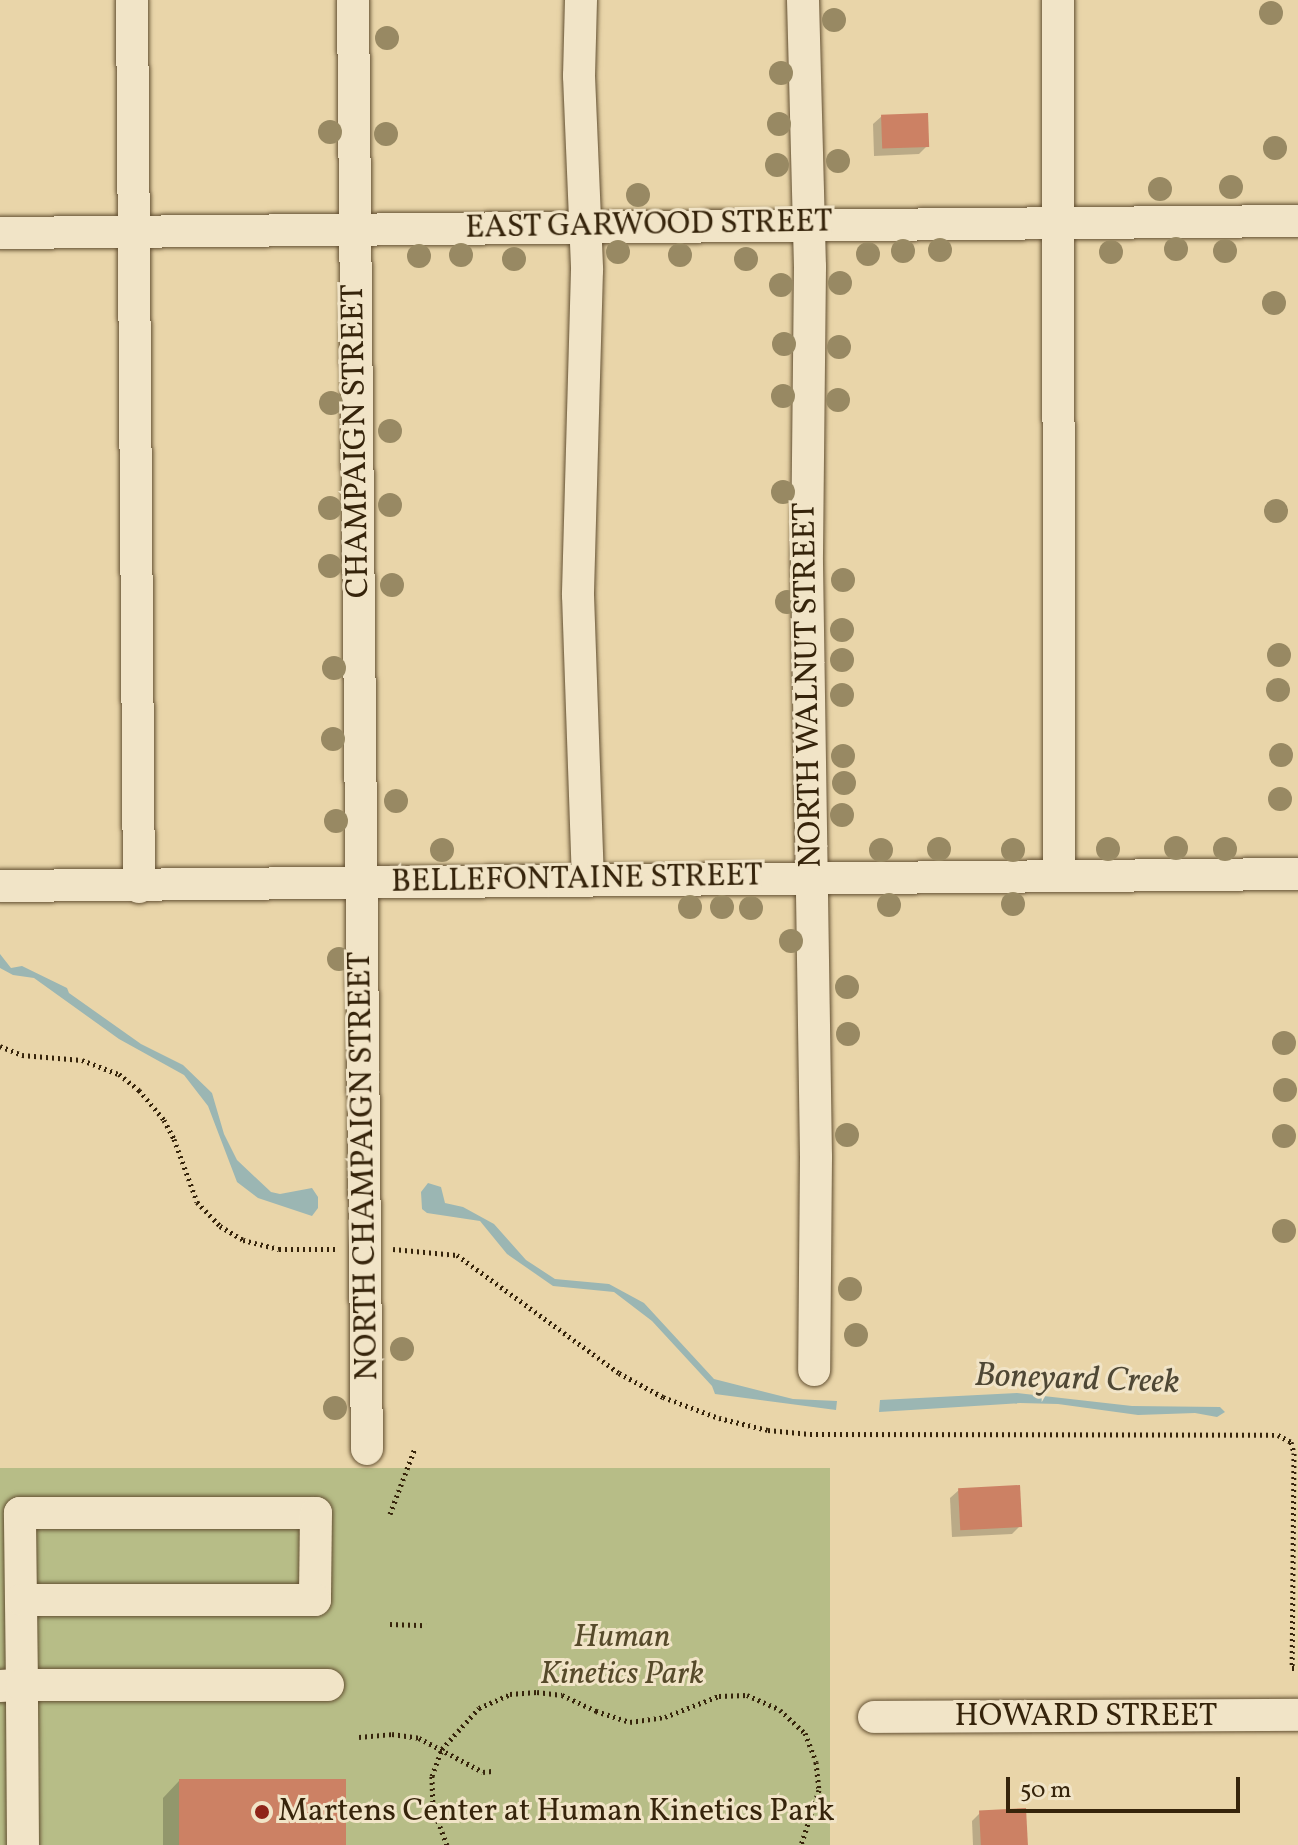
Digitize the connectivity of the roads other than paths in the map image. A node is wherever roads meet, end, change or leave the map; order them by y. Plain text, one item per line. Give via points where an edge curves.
1 (132, 0) edge
2 (353, 0) edge
3 (581, 0) edge
4 (803, 0) edge
5 (1058, 0) edge
6 (1298, 221) edge
7 (1061, 222) junction
8 (809, 224) junction
9 (585, 226) junction
10 (355, 230) junction
11 (0, 233) edge
12 (133, 233) junction
13 (1298, 874) edge
14 (1059, 876) junction
15 (811, 878) junction
16 (588, 881) junction
17 (361, 882) junction
18 (0, 886) edge
19 (139, 887) junction
20 (814, 1370) dead end
21 (367, 1449) dead end
22 (22, 1600) junction
23 (328, 1685) dead end
24 (11, 1686) edge
25 (1298, 1715) edge
26 (874, 1717) dead end
27 (23, 1845) edge

1 - 12 street
2 - 10 street, CHAMPAIGN STREET
3 - 9 street
4 - 8 street, NORTH WALNUT STREET
5 - 7 street
6 - 7 street, EAST GARWOOD STREET
7 - 8 street, EAST GARWOOD STREET
7 - 14 street
8 - 9 street, EAST GARWOOD STREET
8 - 15 street, NORTH WALNUT STREET
9 - 10 street, EAST GARWOOD STREET
9 - 16 street via 578,595
10 - 12 street, EAST GARWOOD STREET
10 - 17 street, CHAMPAIGN STREET
11 - 12 street, EAST GARWOOD STREET
12 - 19 street
13 - 14 street, BELLEFONTAINE STREET
14 - 15 street, BELLEFONTAINE STREET
15 - 16 street, BELLEFONTAINE STREET
15 - 20 street, NORTH WALNUT STREET
16 - 17 street, BELLEFONTAINE STREET
17 - 19 street, BELLEFONTAINE STREET
17 - 21 street, NORTH CHAMPAIGN STREET
18 - 19 street, BELLEFONTAINE STREET
22 - 22 street via 20,1513 316,1513 315,1600
22 - 24 street
23 - 24 street
24 - 27 street
25 - 26 street, HOWARD STREET

